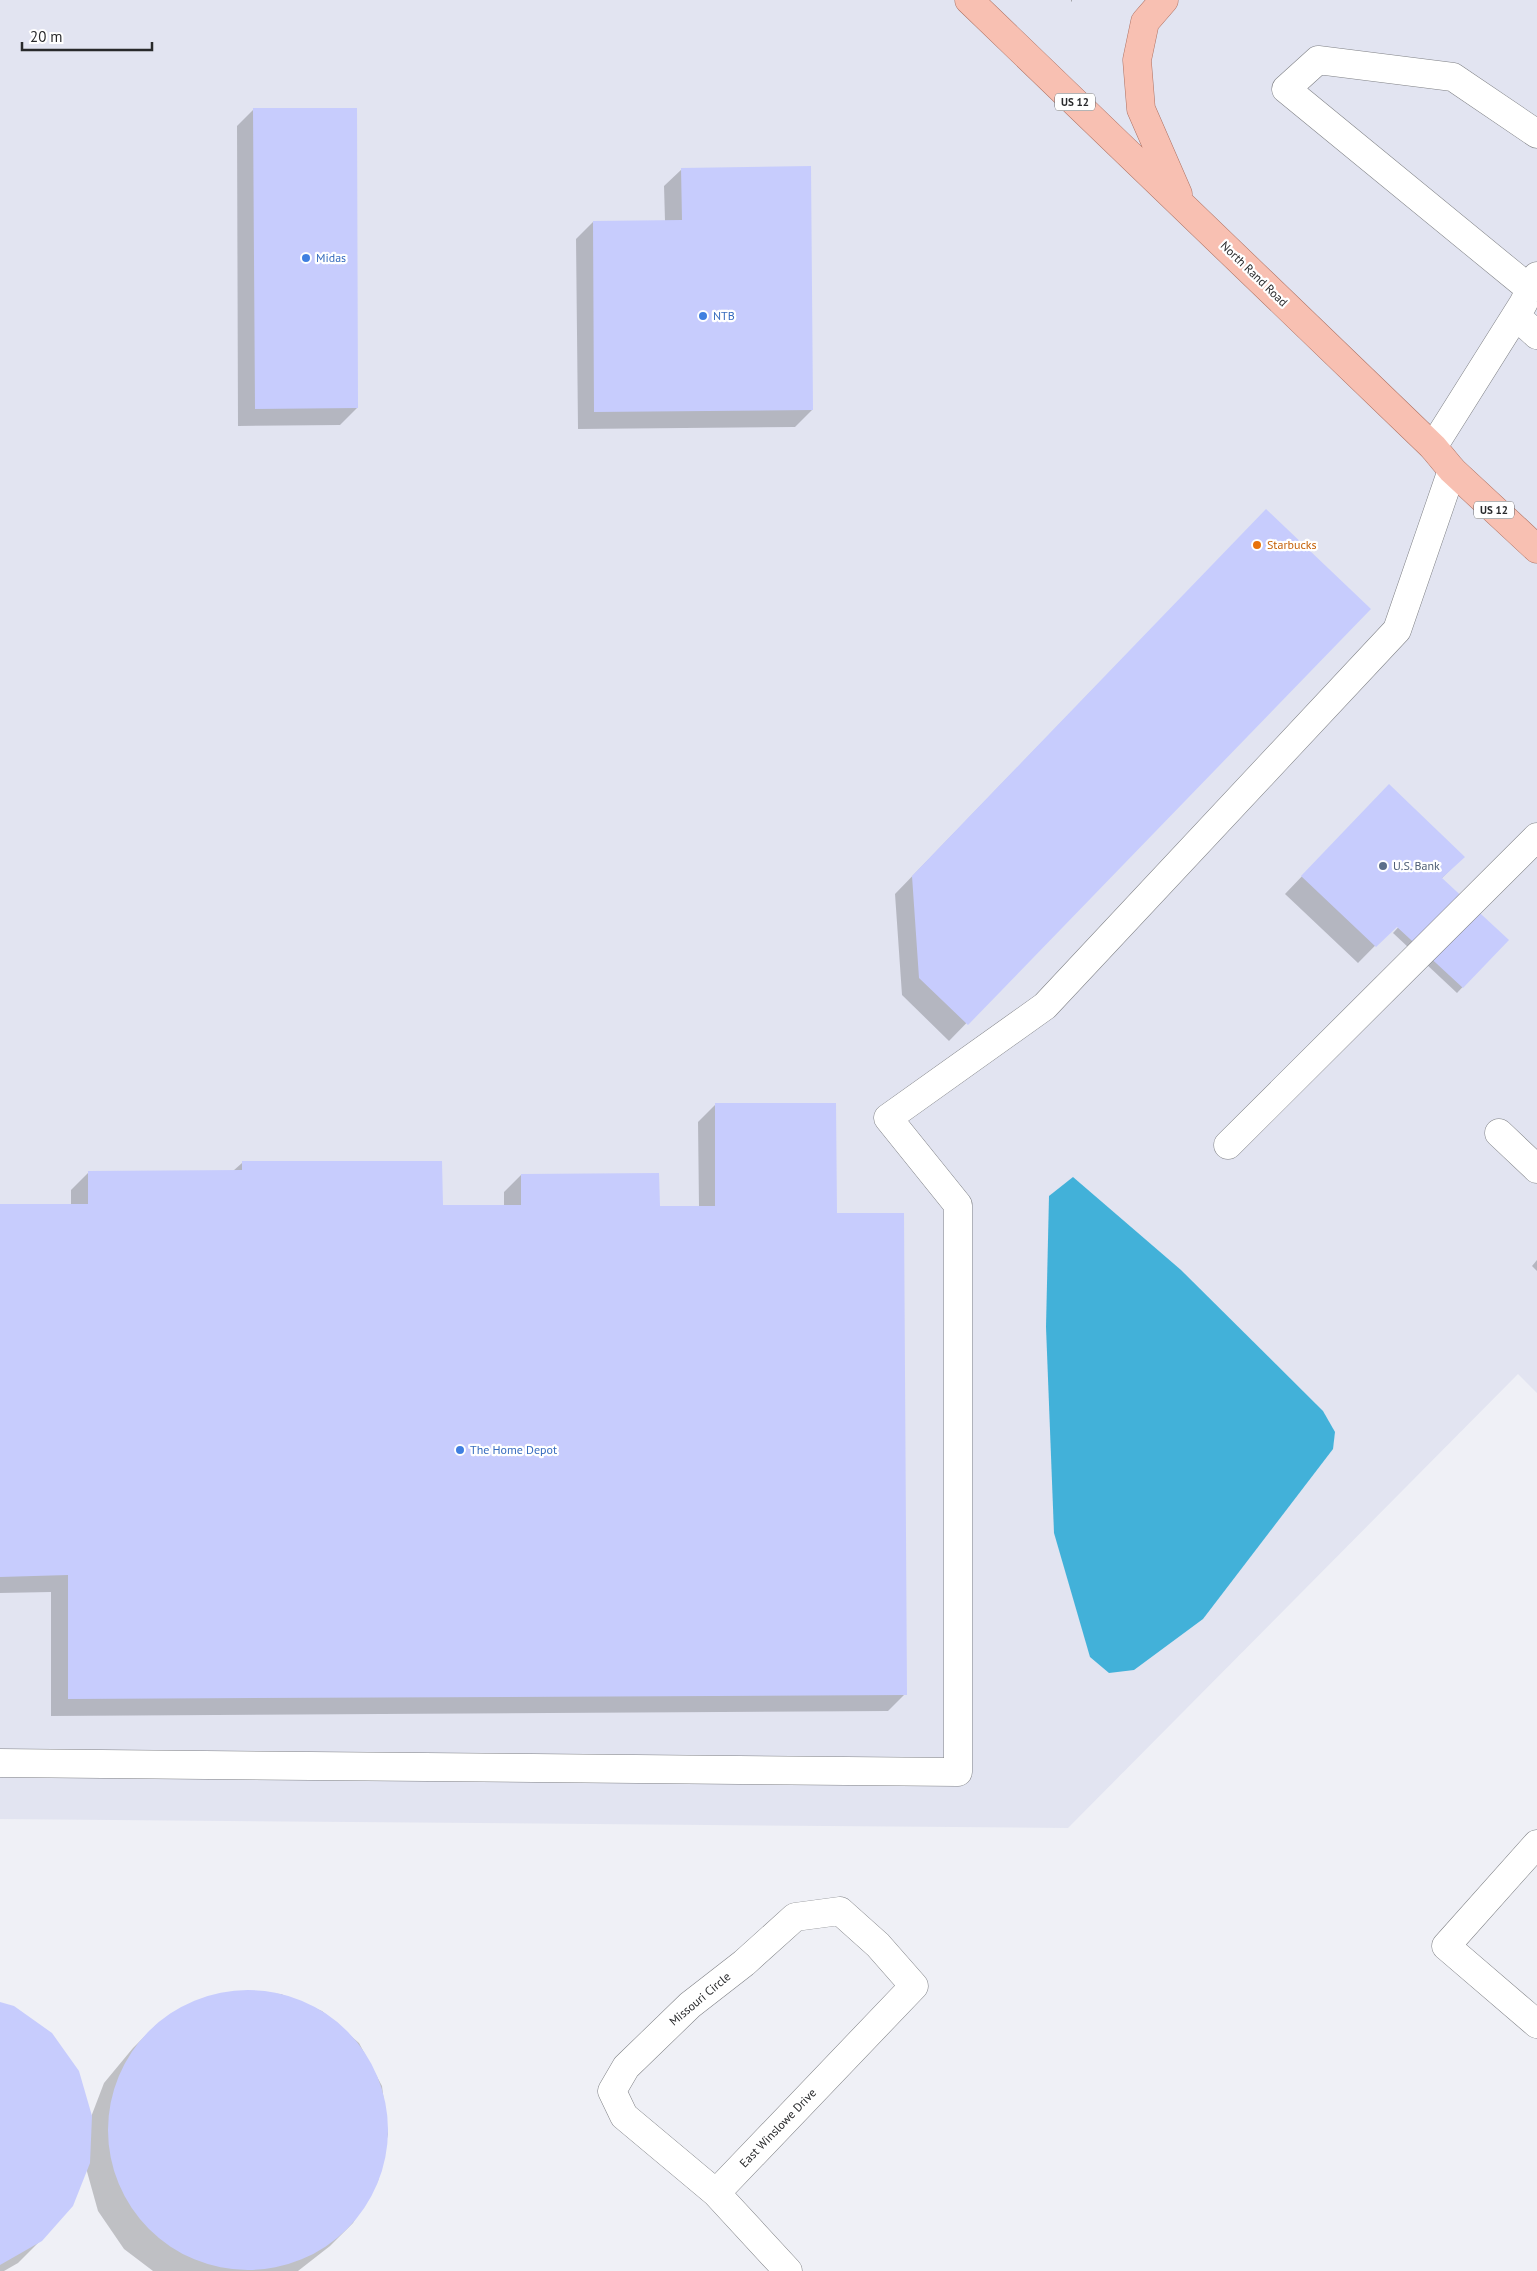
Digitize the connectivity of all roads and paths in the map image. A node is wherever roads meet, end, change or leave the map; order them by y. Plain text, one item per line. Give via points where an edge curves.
1 (969, 0) edge
2 (1164, 0) edge
3 (1537, 134) edge
4 (1182, 204) junction
5 (1534, 283) edge
6 (1516, 316) junction
7 (1537, 335) edge
8 (1433, 447) junction
9 (1452, 470) junction
10 (1537, 550) edge
11 (1537, 837) edge
12 (1499, 1133) dead end
13 (1228, 1145) dead end
14 (1537, 1169) edge
15 (0, 1763) edge
16 (1537, 1844) edge
17 (914, 1986) joint
18 (1537, 2024) edge
19 (716, 2193) junction
20 (788, 2271) edge

1 - 4 main road, North Rand Road / US 12
2 - 4 main road via 1145,22 1137,60 1141,109
3 - 5 street via 1453,77 1318,60 1286,89
4 - 8 main road, North Rand Road / US 12
5 - 6 street
6 - 7 street
6 - 8 street
8 - 9 main road, North Rand Road / US 12
9 - 10 main road, North Rand Road / US 12
9 - 15 street via 1397,630 1044,1006 888,1118 958,1205 958,1772
11 - 13 street
12 - 14 street
16 - 18 street via 1446,1946
17 - 19 street, East Winslowe Drive
17 - 19 street, Missouri Circle via 878,1945 840,1911 795,1917 690,2005 626,2067 612,2091 624,2116
19 - 20 street

